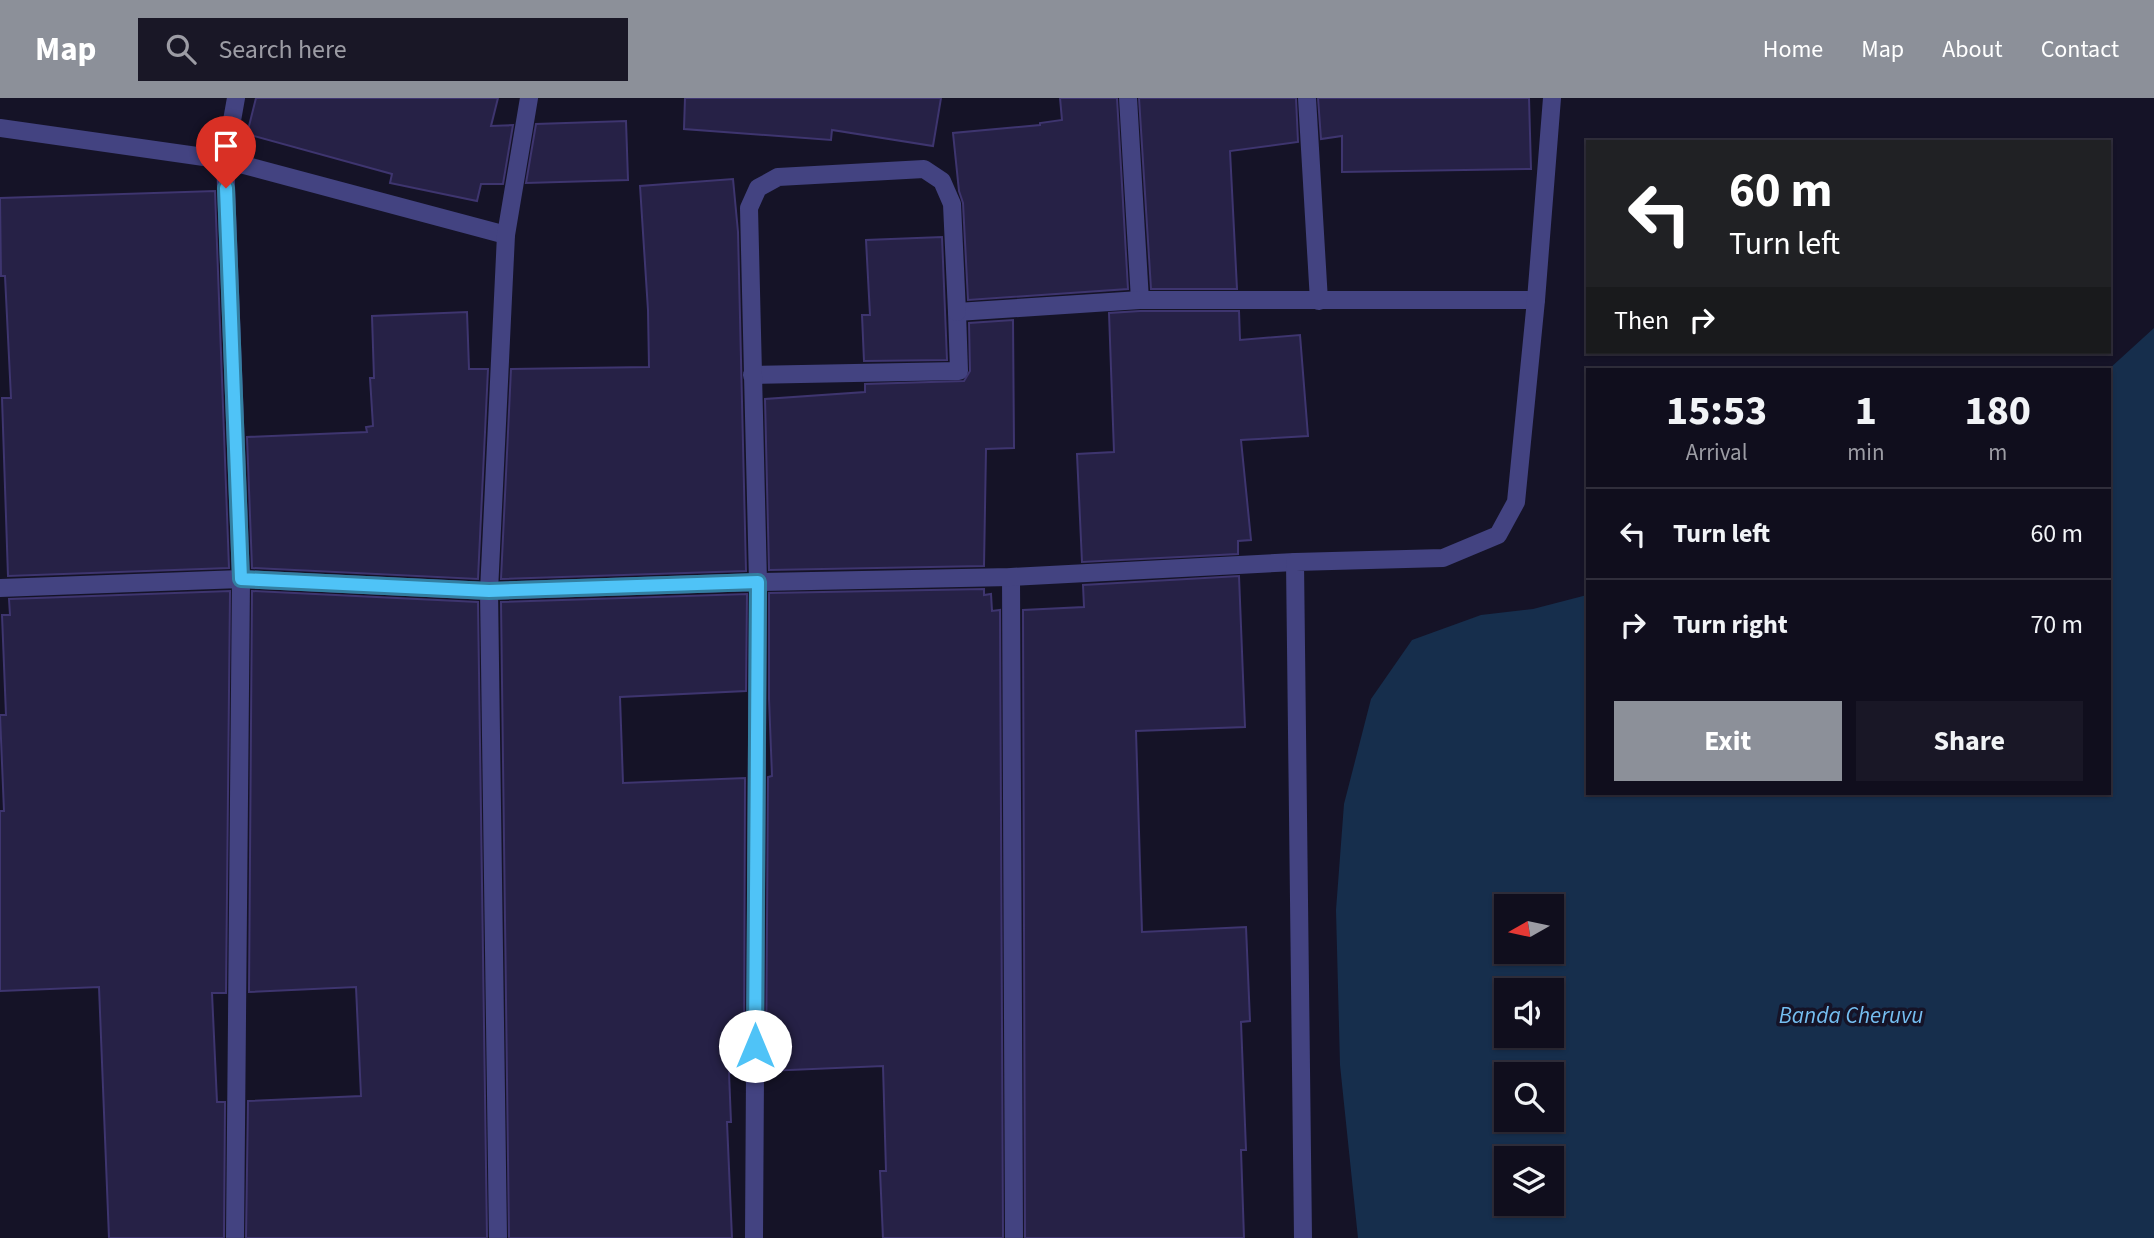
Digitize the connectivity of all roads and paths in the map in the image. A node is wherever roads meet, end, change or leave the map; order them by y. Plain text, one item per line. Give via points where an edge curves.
1 (236, 98) edge
2 (528, 98) edge
3 (1128, 98) edge
4 (1307, 98) edge
5 (1552, 98) edge
6 (0, 128) edge
7 (225, 160) junction
8 (506, 235) junction
9 (1140, 300) junction
10 (1536, 300) junction
11 (1319, 301) junction
12 (957, 312) junction
13 (752, 375) junction
14 (1295, 562) junction
15 (1011, 577) junction
16 (241, 579) junction
17 (758, 582) junction
18 (0, 588) edge
19 (489, 591) junction
20 (235, 1238) edge
21 (498, 1238) edge
22 (754, 1238) edge
23 (1014, 1238) edge
24 (1303, 1238) edge

1 - 7 street
2 - 8 street
3 - 9 street
4 - 11 street
5 - 10 street
6 - 7 street
7 - 8 street
7 - 16 street
8 - 19 street
9 - 11 street
9 - 12 street
10 - 11 street
10 - 14 street via 1517,502 1497,535 1443,558
12 - 13 street via 959,371
12 - 13 street via 951,204 942,181 923,169 778,177 758,188 749,208
13 - 17 street
14 - 15 street
14 - 24 street
15 - 17 street
15 - 23 street
16 - 18 street
16 - 19 street
16 - 20 street
17 - 19 street
17 - 22 street
19 - 21 street

